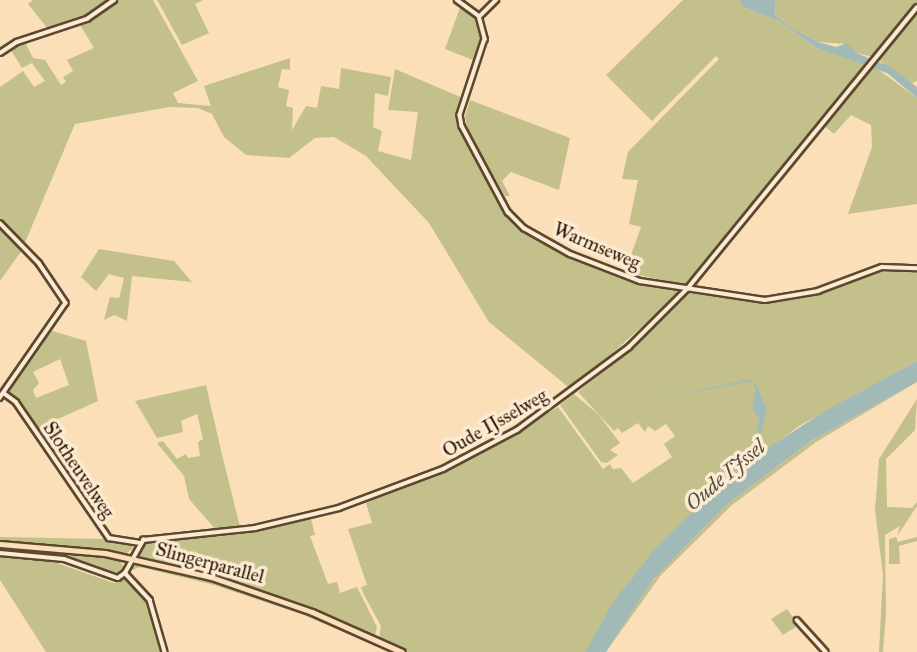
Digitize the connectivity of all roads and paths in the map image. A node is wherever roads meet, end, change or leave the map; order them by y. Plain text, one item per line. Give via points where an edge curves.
1 (114, 0) edge
2 (457, 0) edge
3 (496, 0) edge
4 (917, 7) edge
5 (479, 16) junction
6 (0, 52) edge
7 (0, 223) edge
8 (917, 268) edge
9 (688, 288) junction
10 (5, 394) junction
11 (0, 398) edge
12 (139, 543) junction
13 (0, 544) edge
14 (0, 553) edge
15 (132, 559) junction
16 (125, 573) junction
17 (797, 620) dead end
18 (165, 652) edge
19 (402, 652) edge
20 (826, 652) edge

1 - 6 street via 87,19
2 - 5 street
3 - 5 street
4 - 9 street, Oude IJsselweg
5 - 9 street, Warmseweg via 483,47 460,116 470,146 513,219 570,254 640,281
7 - 10 street via 39,263 66,303 28,353
8 - 9 street, Warmseweg via 882,267 830,287 772,300
9 - 12 street, Oude IJsselweg via 629,347 574,391 517,430 443,469 310,516
10 - 11 street
10 - 12 street, Slotheuvelweg via 16,402 109,538
12 - 15 street
13 - 15 main road, Slingerparallel
14 - 16 street via 64,559 114,579
15 - 16 street
15 - 19 main road, Slingerparallel via 275,598
16 - 18 street via 150,600
17 - 20 street

